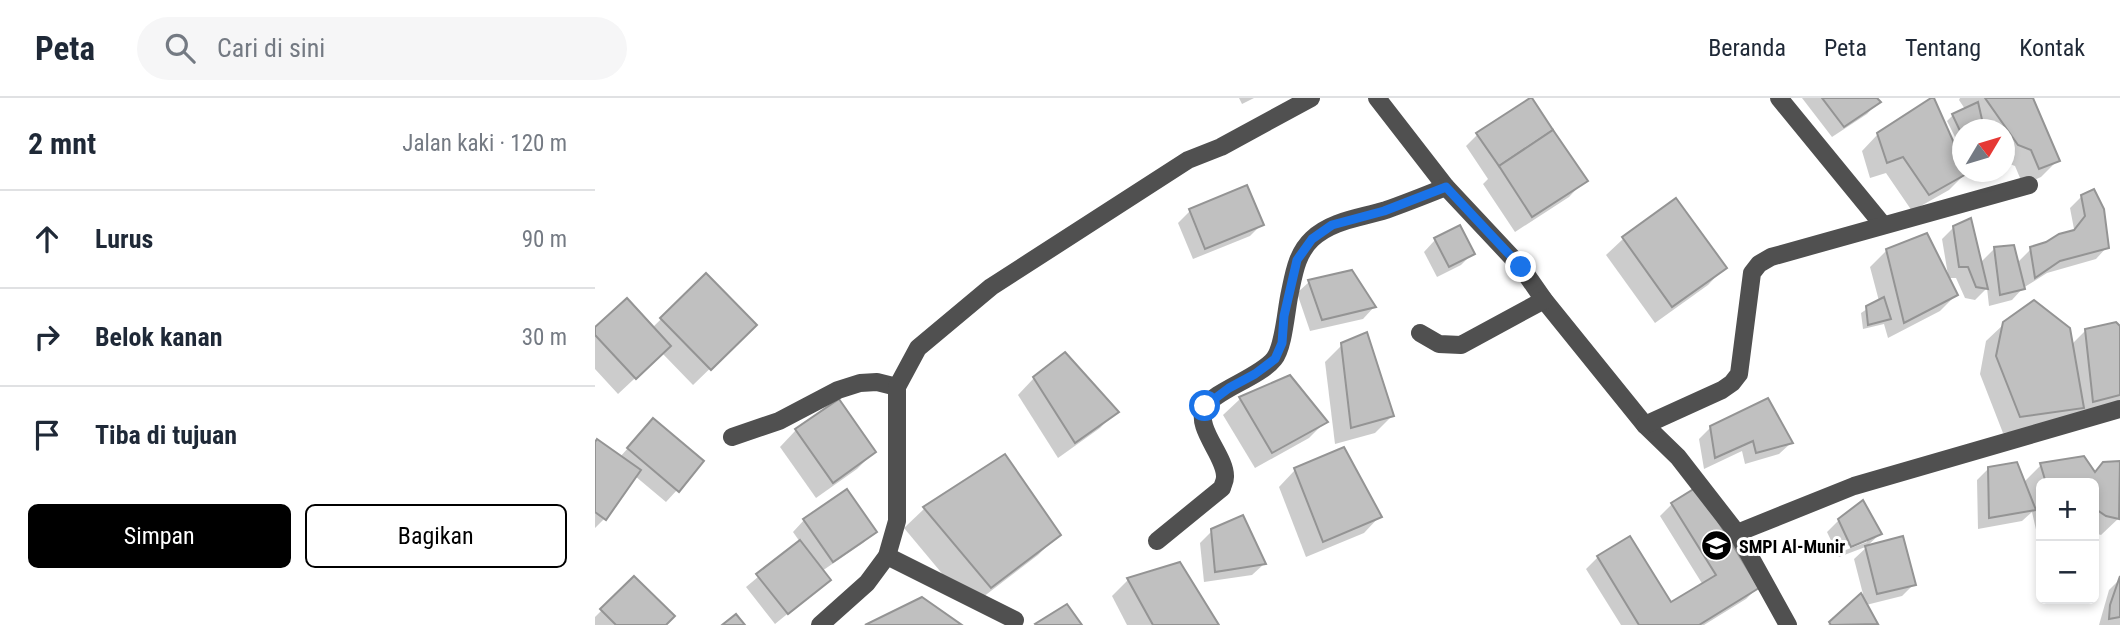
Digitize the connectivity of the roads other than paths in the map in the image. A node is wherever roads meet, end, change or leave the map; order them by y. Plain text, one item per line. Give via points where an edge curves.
1 (1311, 98) edge
2 (1377, 98) edge
3 (1779, 98) edge
4 (2029, 185) dead end
5 (1446, 187) junction
6 (1883, 225) junction
7 (1544, 300) junction
8 (1420, 333) dead end
9 (897, 387) junction
10 (2120, 409) edge
11 (1645, 425) junction
12 (732, 437) dead end
13 (1737, 533) junction
14 (1157, 541) dead end
15 (887, 556) junction
16 (1015, 620) dead end
17 (820, 625) edge
18 (1788, 625) edge

1 - 9 street via 1188,160 991,287 918,348
2 - 5 street
3 - 6 street
4 - 6 street
5 - 7 street via 1521,267
5 - 14 street via 1332,225 1312,239 1297,260 1275,359 1205,406 1202,419 1225,477 1221,488
6 - 11 street via 1759,264 1752,273 1739,374 1722,390
7 - 8 street via 1461,345 1439,344
7 - 11 street
9 - 12 street via 860,383 779,421
9 - 15 street via 897,521
10 - 13 street via 1854,486
11 - 13 street via 1678,457
13 - 18 street
15 - 16 street
15 - 17 street via 867,583

